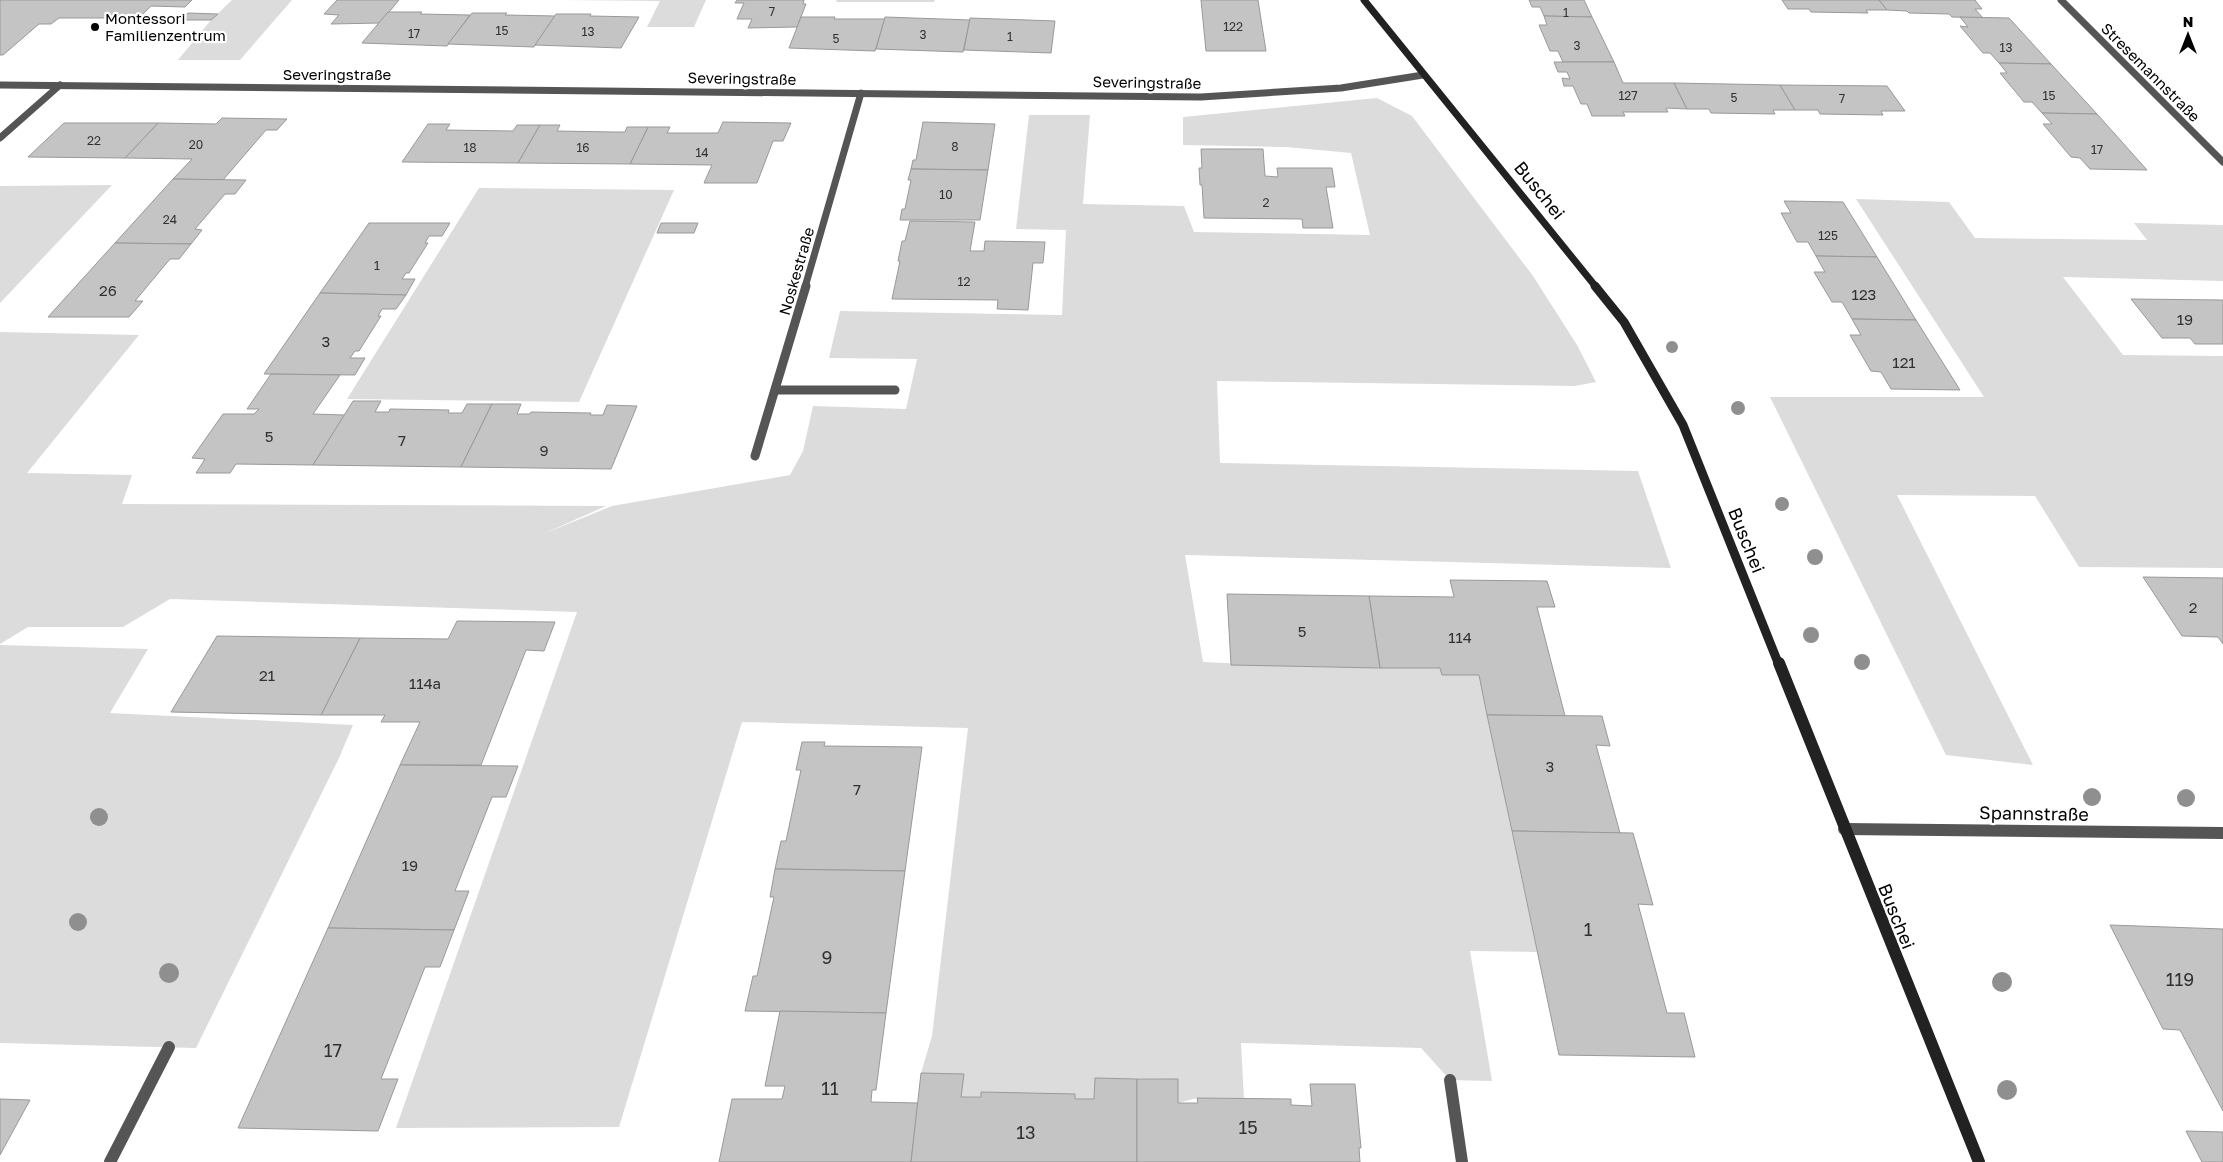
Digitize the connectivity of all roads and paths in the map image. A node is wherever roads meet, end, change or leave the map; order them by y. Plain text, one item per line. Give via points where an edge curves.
1 (1364, 0) edge
2 (2061, 0) edge
3 (1423, 75) junction
4 (0, 85) edge
5 (60, 85) junction
6 (861, 93) junction
7 (0, 138) edge
8 (2223, 162) edge
9 (776, 390) junction
10 (895, 390) dead end
11 (755, 456) dead end
12 (1844, 829) junction
13 (2223, 833) edge
14 (169, 1047) dead end
15 (1450, 1080) dead end
16 (110, 1162) edge
17 (1462, 1162) edge
18 (1979, 1162) edge

1 - 3 street, Buschei
2 - 8 street, Stresemannstraße
3 - 6 street, Severingstraße via 1257,95 1201,97
3 - 12 street, Buschei via 1624,322 1683,425
4 - 5 street, Severingstraße
5 - 6 street, Severingstraße
5 - 7 street
6 - 9 street, Noskestraße
9 - 10 street
9 - 11 street, Noskestraße
12 - 13 street, Spannstraße
12 - 18 street, Buschei
14 - 16 street
15 - 17 street

